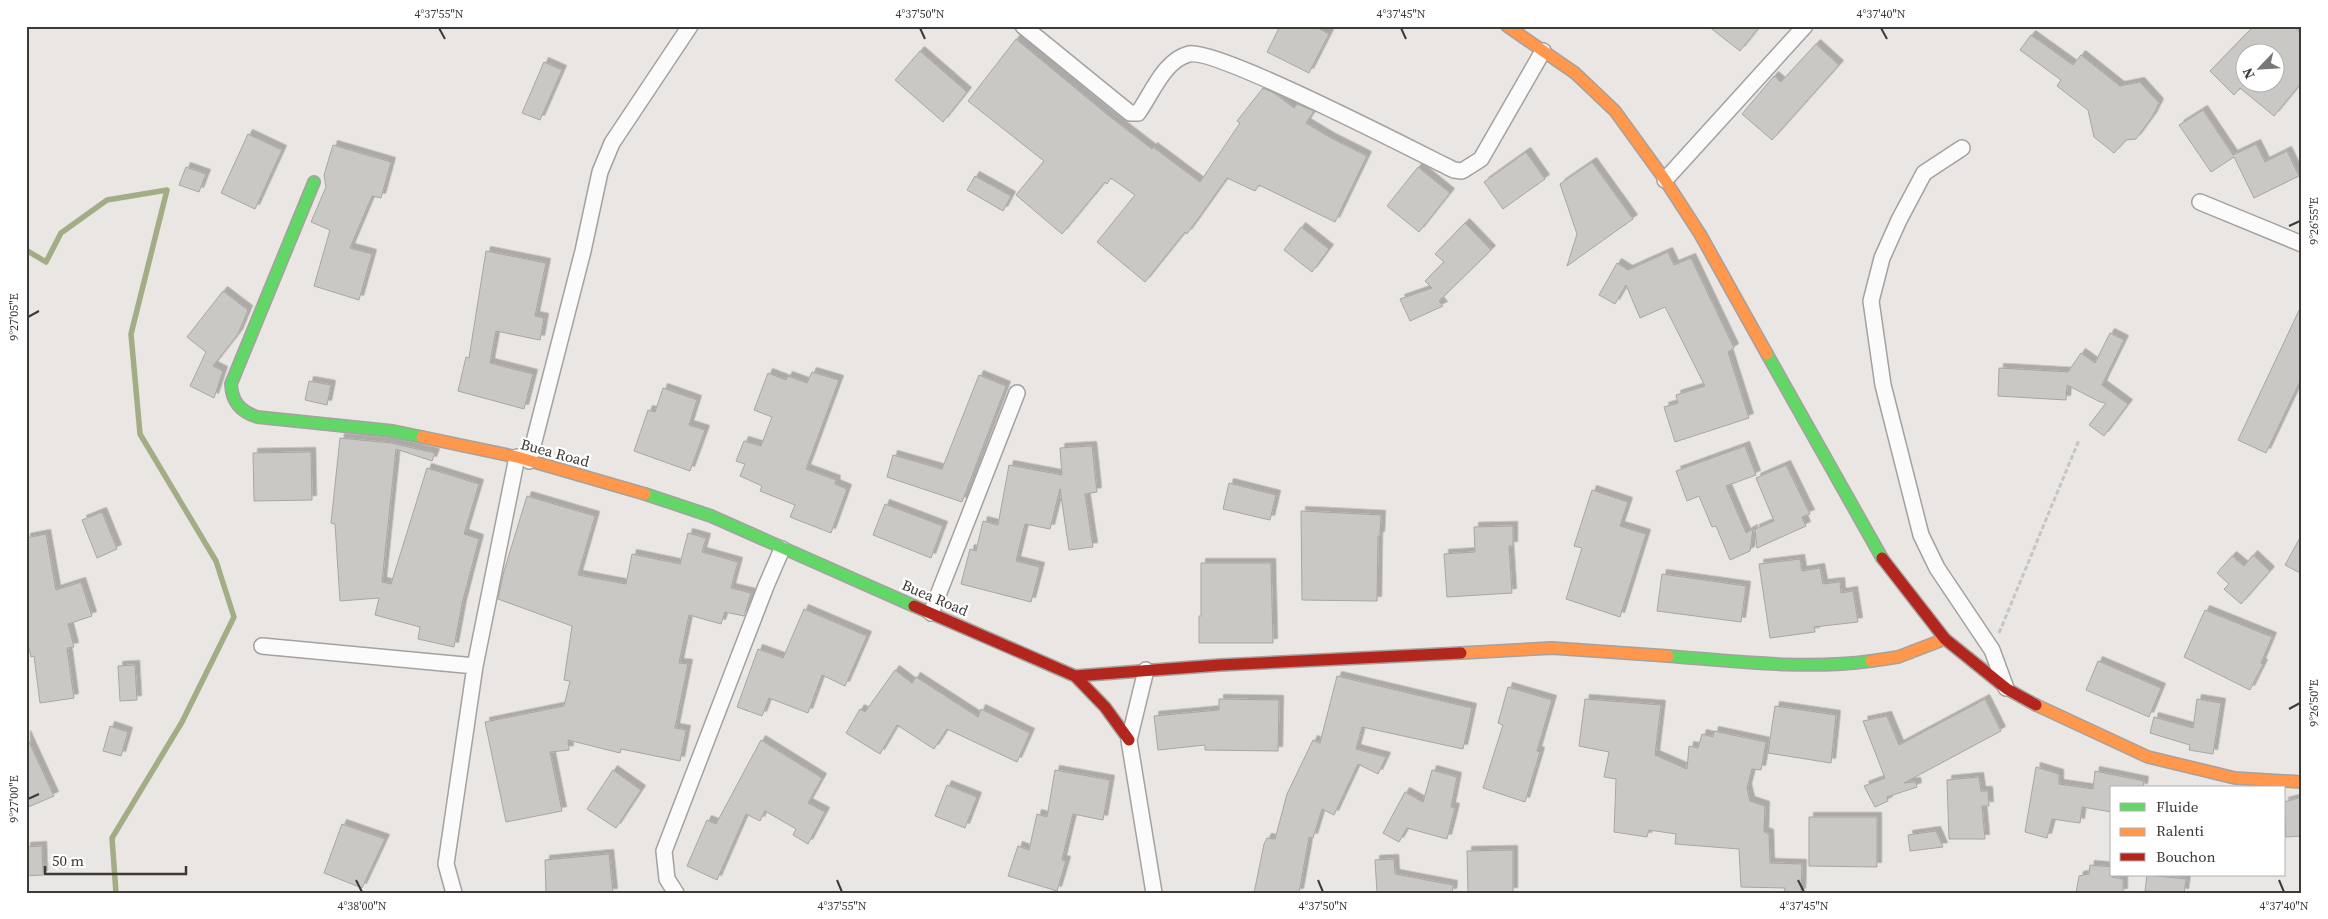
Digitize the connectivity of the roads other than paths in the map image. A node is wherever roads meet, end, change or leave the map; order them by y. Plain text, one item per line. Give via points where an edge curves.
1 (690, 26) edge
2 (1023, 26) edge
3 (1507, 26) edge
4 (1805, 26) edge
5 (1543, 51) junction
6 (1962, 148) dead end
7 (1665, 180) junction
8 (314, 182) dead end
9 (2200, 202) dead end
10 (2302, 244) edge
11 (1017, 393) dead end
12 (523, 459) junction
13 (782, 549) junction
14 (931, 613) junction
15 (1945, 639) junction
16 (262, 646) dead end
17 (476, 666) junction
18 (1146, 670) junction
19 (1075, 676) junction
20 (2007, 689) junction
21 (1129, 740) junction
22 (2302, 782) edge
23 (454, 893) edge
24 (676, 893) edge
25 (1154, 893) edge

1 - 12 street via 612,143 600,172 583,251
2 - 5 street via 1130,113 1138,113 1170,64 1181,57 1199,53 1267,80 1462,171 1481,159
3 - 5 street
4 - 7 street
5 - 7 street via 1574,73 1615,111
6 - 20 street via 1924,173 1882,258 1871,301 1883,386 1921,535 1937,568 1992,650
7 - 15 street via 1700,234 1883,560
8 - 12 street, Buea Road via 231,384 231,396 237,407 257,417 393,432
9 - 10 street
11 - 14 street
12 - 13 street, Buea Road via 711,516
12 - 17 street
13 - 14 street, Buea Road
13 - 24 street via 664,851 667,879
14 - 19 street, Buea Road
15 - 18 street via 1898,658 1840,665 1745,662 1552,648
15 - 20 street
16 - 17 street
17 - 23 street via 446,864
18 - 19 street
18 - 21 street
19 - 21 street via 1105,707
20 - 22 street via 2148,757 2235,778
21 - 25 street

